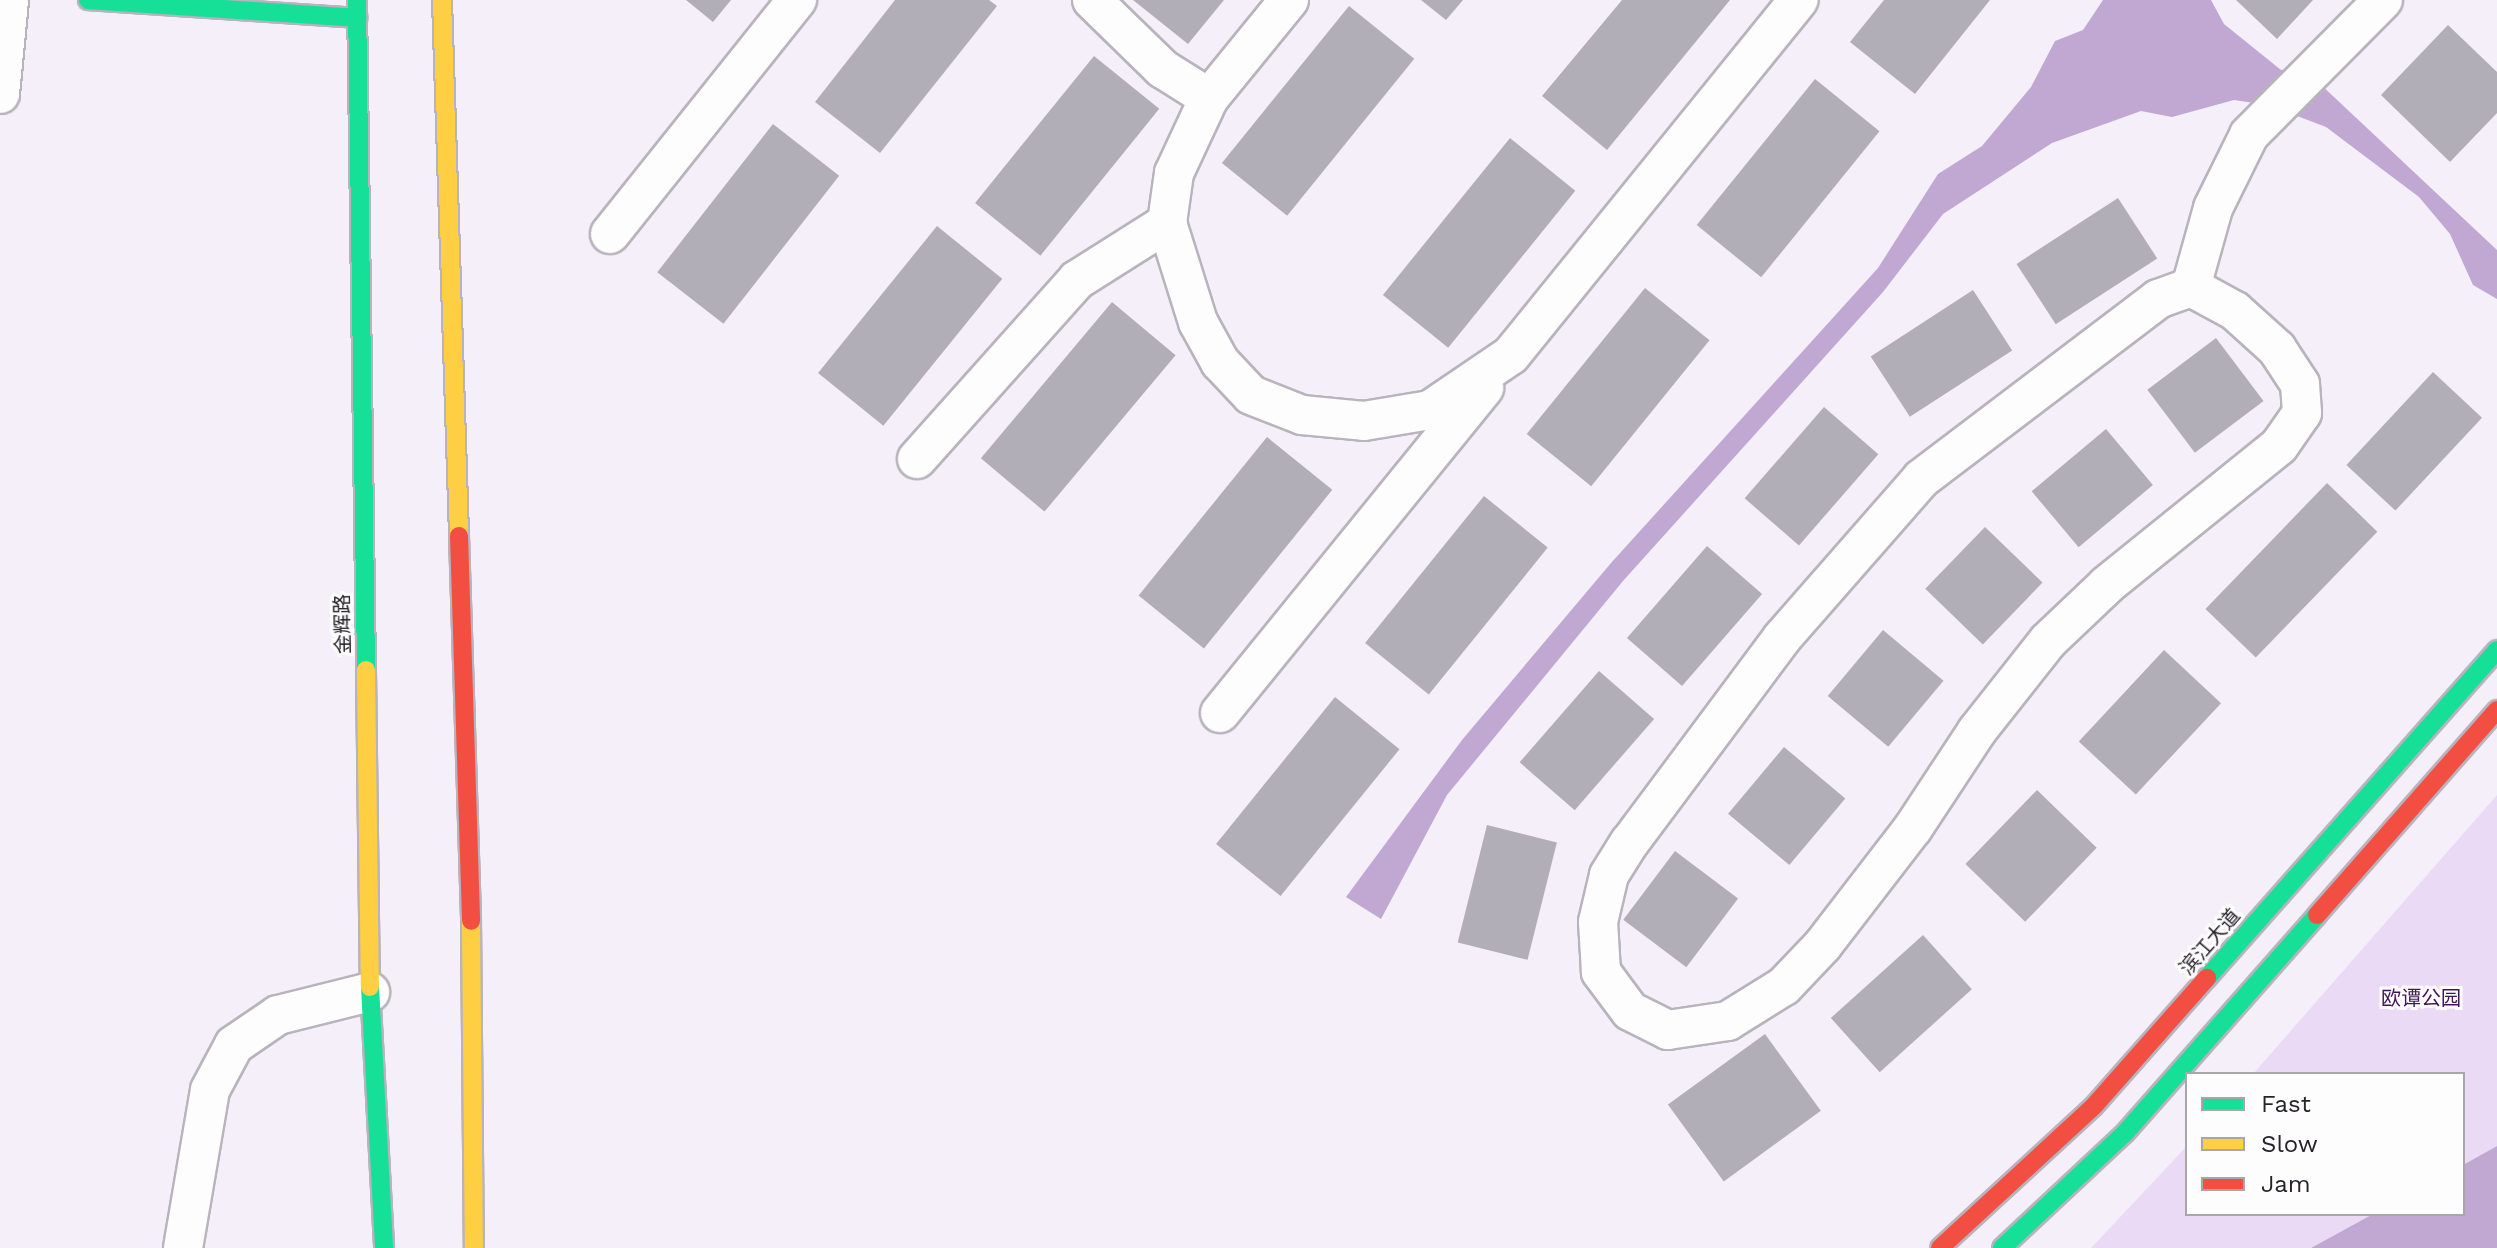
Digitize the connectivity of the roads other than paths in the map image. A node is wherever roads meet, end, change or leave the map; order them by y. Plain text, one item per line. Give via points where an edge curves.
1 (9, 0) edge
2 (88, 0) edge
3 (442, 0) edge
4 (797, 0) edge
5 (1092, 0) edge
6 (1289, 0) edge
7 (1798, 0) edge
8 (2383, 0) edge
9 (357, 9) edge
10 (0, 94) edge
11 (1209, 98) junction
12 (1167, 223) junction
13 (610, 234) dead end
14 (2191, 287) junction
15 (1511, 355) junction
16 (917, 459) dead end
17 (2497, 650) edge
18 (2497, 710) edge
19 (1220, 713) dead end
20 (370, 992) junction
21 (183, 1248) edge
22 (384, 1248) edge
23 (474, 1248) edge
24 (1940, 1248) edge
25 (2002, 1248) edge

1 - 10 street
2 - 9 main road
3 - 23 main road via 472,966
4 - 13 street
5 - 11 street via 1163,69
6 - 11 street
7 - 15 street
8 - 14 street via 2249,135 2213,208
9 - 20 main road, 金辉路
11 - 12 street via 1174,173
12 - 15 street via 1180,277 1220,362 1251,395 1302,415 1364,421 1430,410
12 - 16 street via 1077,280
14 - 14 street via 2158,299 1921,479 1782,638 1609,875 1598,922 1601,972 1630,1011 1668,1030 1728,1021 1784,986 1823,945 1913,828 1977,731 2048,641 2107,585 2279,446 2302,413 2300,384 2277,349 2235,311
15 - 19 street
17 - 24 main road, 滨江大道 via 2094,1106
18 - 25 main road via 2125,1133
20 - 21 street via 278,1015 234,1045 210,1090
20 - 22 main road, 金辉路

